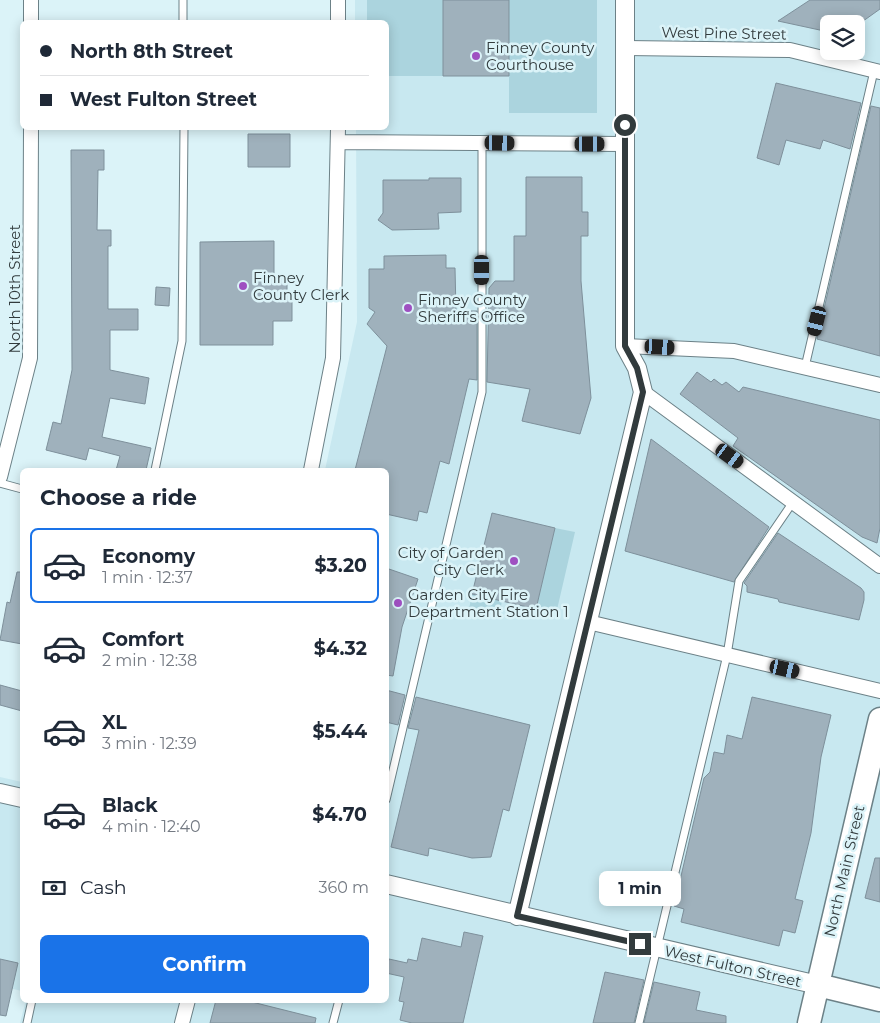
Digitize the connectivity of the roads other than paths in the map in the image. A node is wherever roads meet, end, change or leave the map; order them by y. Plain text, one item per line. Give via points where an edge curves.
1 (31, 0) edge
2 (183, 0) edge
3 (338, 0) edge
4 (625, 0) edge
5 (31, 20) edge
6 (183, 20) edge
7 (338, 20) edge
8 (626, 48) junction
9 (877, 72) edge
10 (31, 130) edge
11 (184, 130) edge
12 (338, 130) edge
13 (339, 142) junction
14 (482, 143) junction
15 (625, 144) junction
16 (625, 346) junction
17 (806, 367) junction
18 (880, 385) edge
19 (643, 392) junction
20 (155, 468) edge
21 (312, 468) edge
22 (0, 477) edge
23 (0, 483) edge
24 (20, 488) edge
25 (793, 502) junction
26 (880, 566) edge
27 (588, 622) junction
28 (727, 655) junction
29 (880, 691) edge
30 (880, 719) edge
31 (389, 787) edge
32 (0, 793) edge
33 (20, 798) edge
34 (389, 885) edge
35 (517, 916) junction
36 (658, 948) junction
37 (818, 985) junction
38 (880, 1000) edge
39 (31, 1003) edge
40 (187, 1003) edge
41 (338, 1003) edge
42 (27, 1023) edge
43 (182, 1023) edge
44 (333, 1023) edge
45 (639, 1023) edge
46 (809, 1023) edge

1 - 5 street
2 - 6 lane
3 - 7 street
4 - 8 street
8 - 9 street, West Pine Street via 790,50
8 - 15 street
9 - 17 lane
10 - 22 street, North 10th Street via 30,358
11 - 20 lane via 182,341
12 - 13 street
13 - 14 street
13 - 21 street via 333,358
14 - 15 street
14 - 31 lane via 482,392
15 - 16 street
16 - 17 street via 734,351
16 - 19 street via 637,368
17 - 18 street
19 - 25 street
19 - 27 street
23 - 24 lane
25 - 26 street
25 - 28 lane via 740,581
27 - 28 street
27 - 35 street
28 - 29 street
28 - 36 lane
30 - 37 main road, North Main Street
32 - 33 street
34 - 35 street, West Fulton Street
35 - 36 street, West Fulton Street
36 - 37 street, West Fulton Street
36 - 45 lane
37 - 38 main road
37 - 46 main road, North Main Street
39 - 42 lane
40 - 43 street
41 - 44 lane

